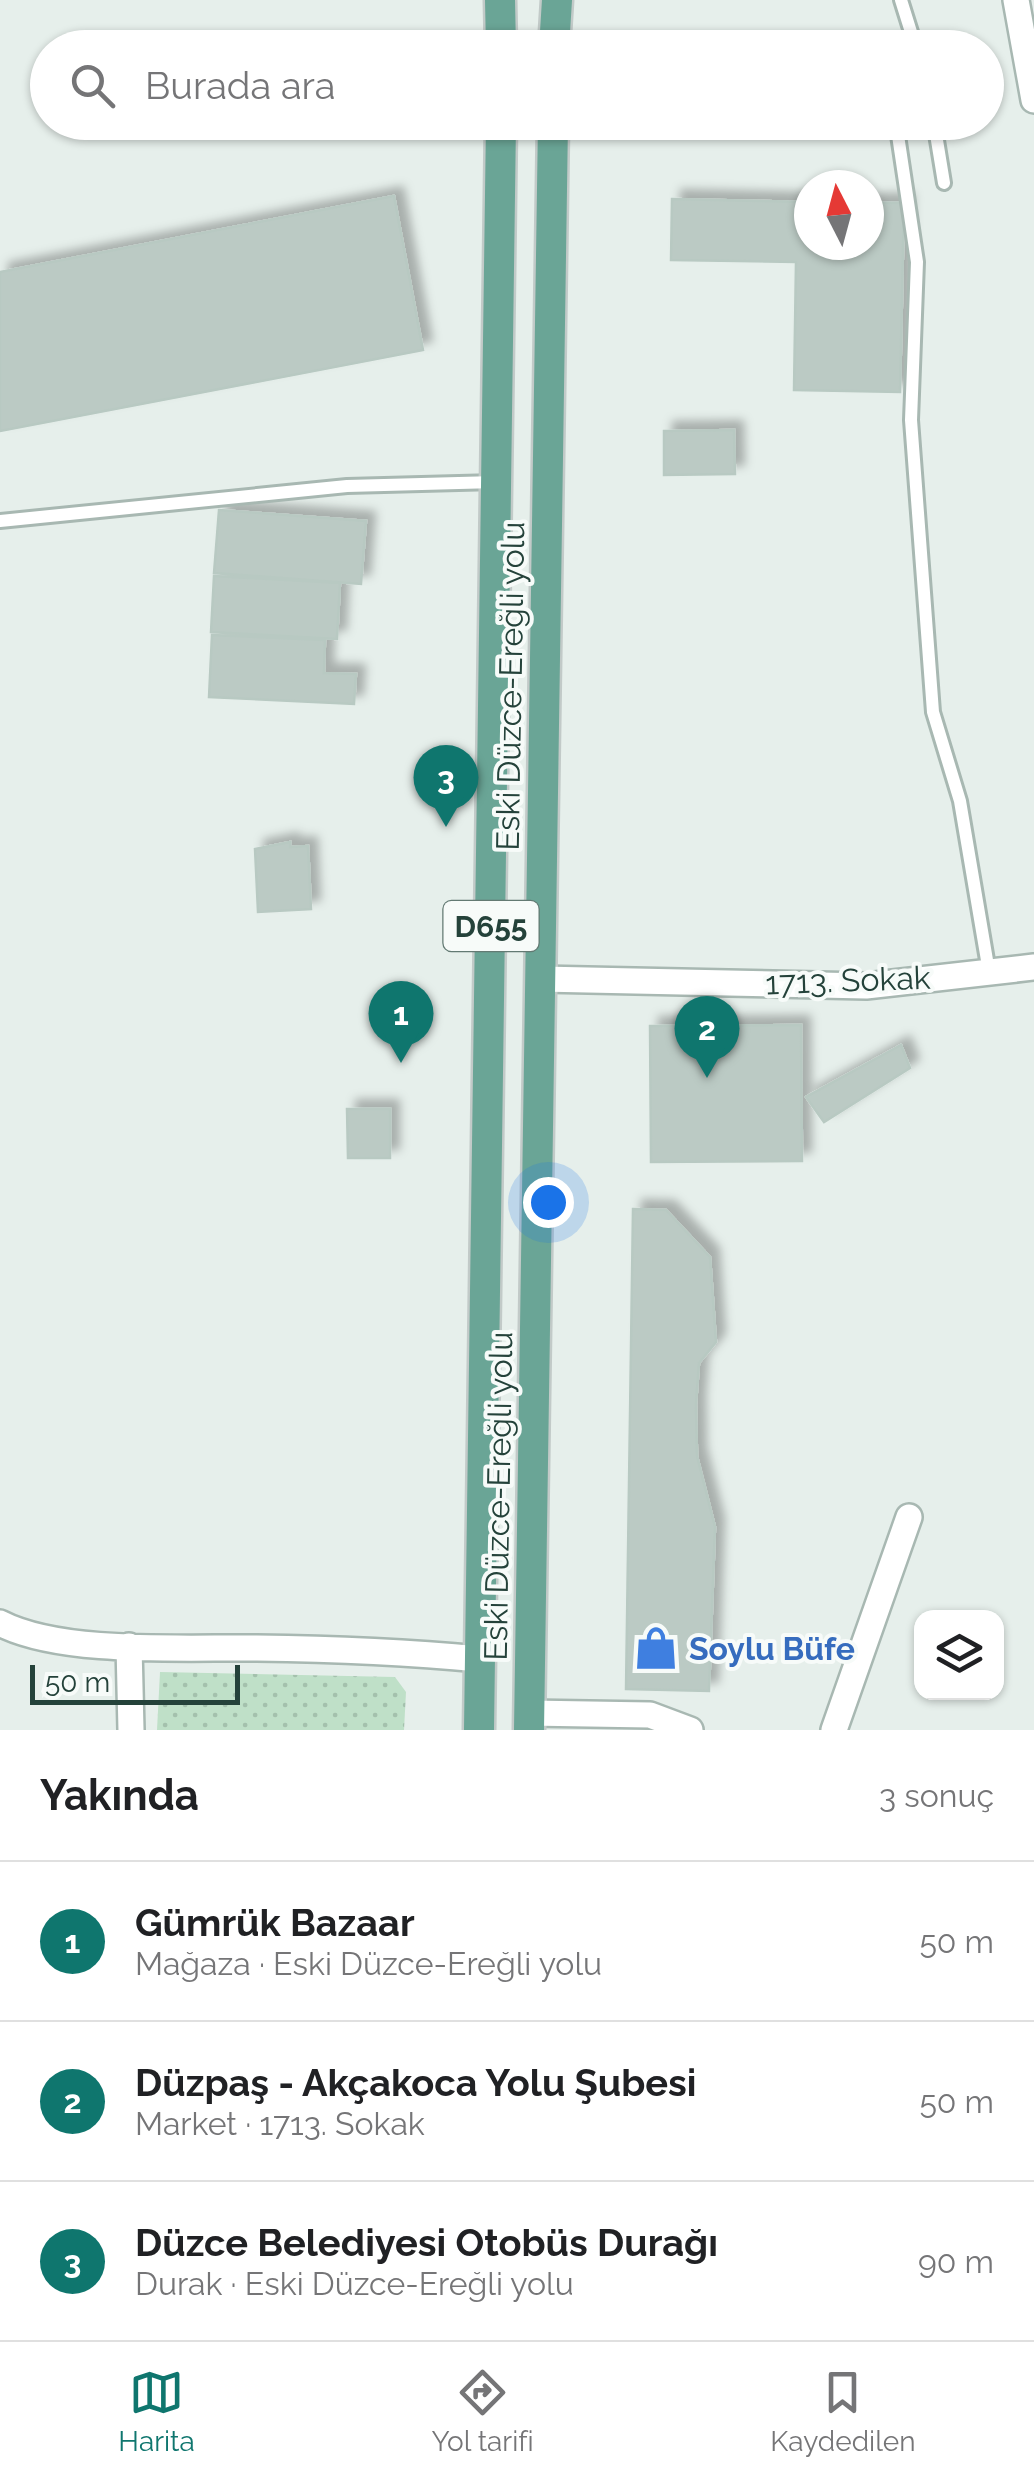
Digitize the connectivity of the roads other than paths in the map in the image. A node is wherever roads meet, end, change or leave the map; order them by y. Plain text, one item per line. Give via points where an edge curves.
1 (500, 0) edge
2 (557, 0) edge
3 (901, 0) edge
4 (1016, 0) edge
5 (501, 30) edge
6 (555, 30) edge
7 (910, 30) edge
8 (1034, 100) edge
9 (500, 140) edge
10 (552, 140) edge
11 (899, 140) edge
12 (937, 140) edge
13 (944, 183) dead end
14 (497, 482) junction
15 (0, 521) edge
16 (1034, 966) edge
17 (989, 972) junction
18 (540, 978) junction
19 (909, 1517) dead end
20 (0, 1623) edge
21 (129, 1646) junction
22 (479, 1660) junction
23 (529, 1722) edge
24 (131, 1730) edge
25 (479, 1730) edge
26 (690, 1730) edge
27 (834, 1730) edge

1 - 5 main road
2 - 6 main road
3 - 7 lane
4 - 8 street
9 - 14 main road, Eski Düzce-Ereğli yolu / D655
10 - 18 main road, Eski Düzce-Ereğli yolu
11 - 17 lane via 917,262 911,420 933,712 960,801
12 - 13 lane
14 - 15 lane via 347,486
14 - 22 main road, Eski Düzce-Ereğli yolu / D655
16 - 17 street, 1713. Sokak
17 - 18 street, 1713. Sokak via 866,986
18 - 23 main road, Eski Düzce-Ereğli yolu
19 - 27 street
20 - 21 street via 21,1634
21 - 22 street via 383,1650
21 - 24 street
22 - 25 main road, Eski Düzce-Ereğli yolu / D655
23 - 26 street via 650,1715

